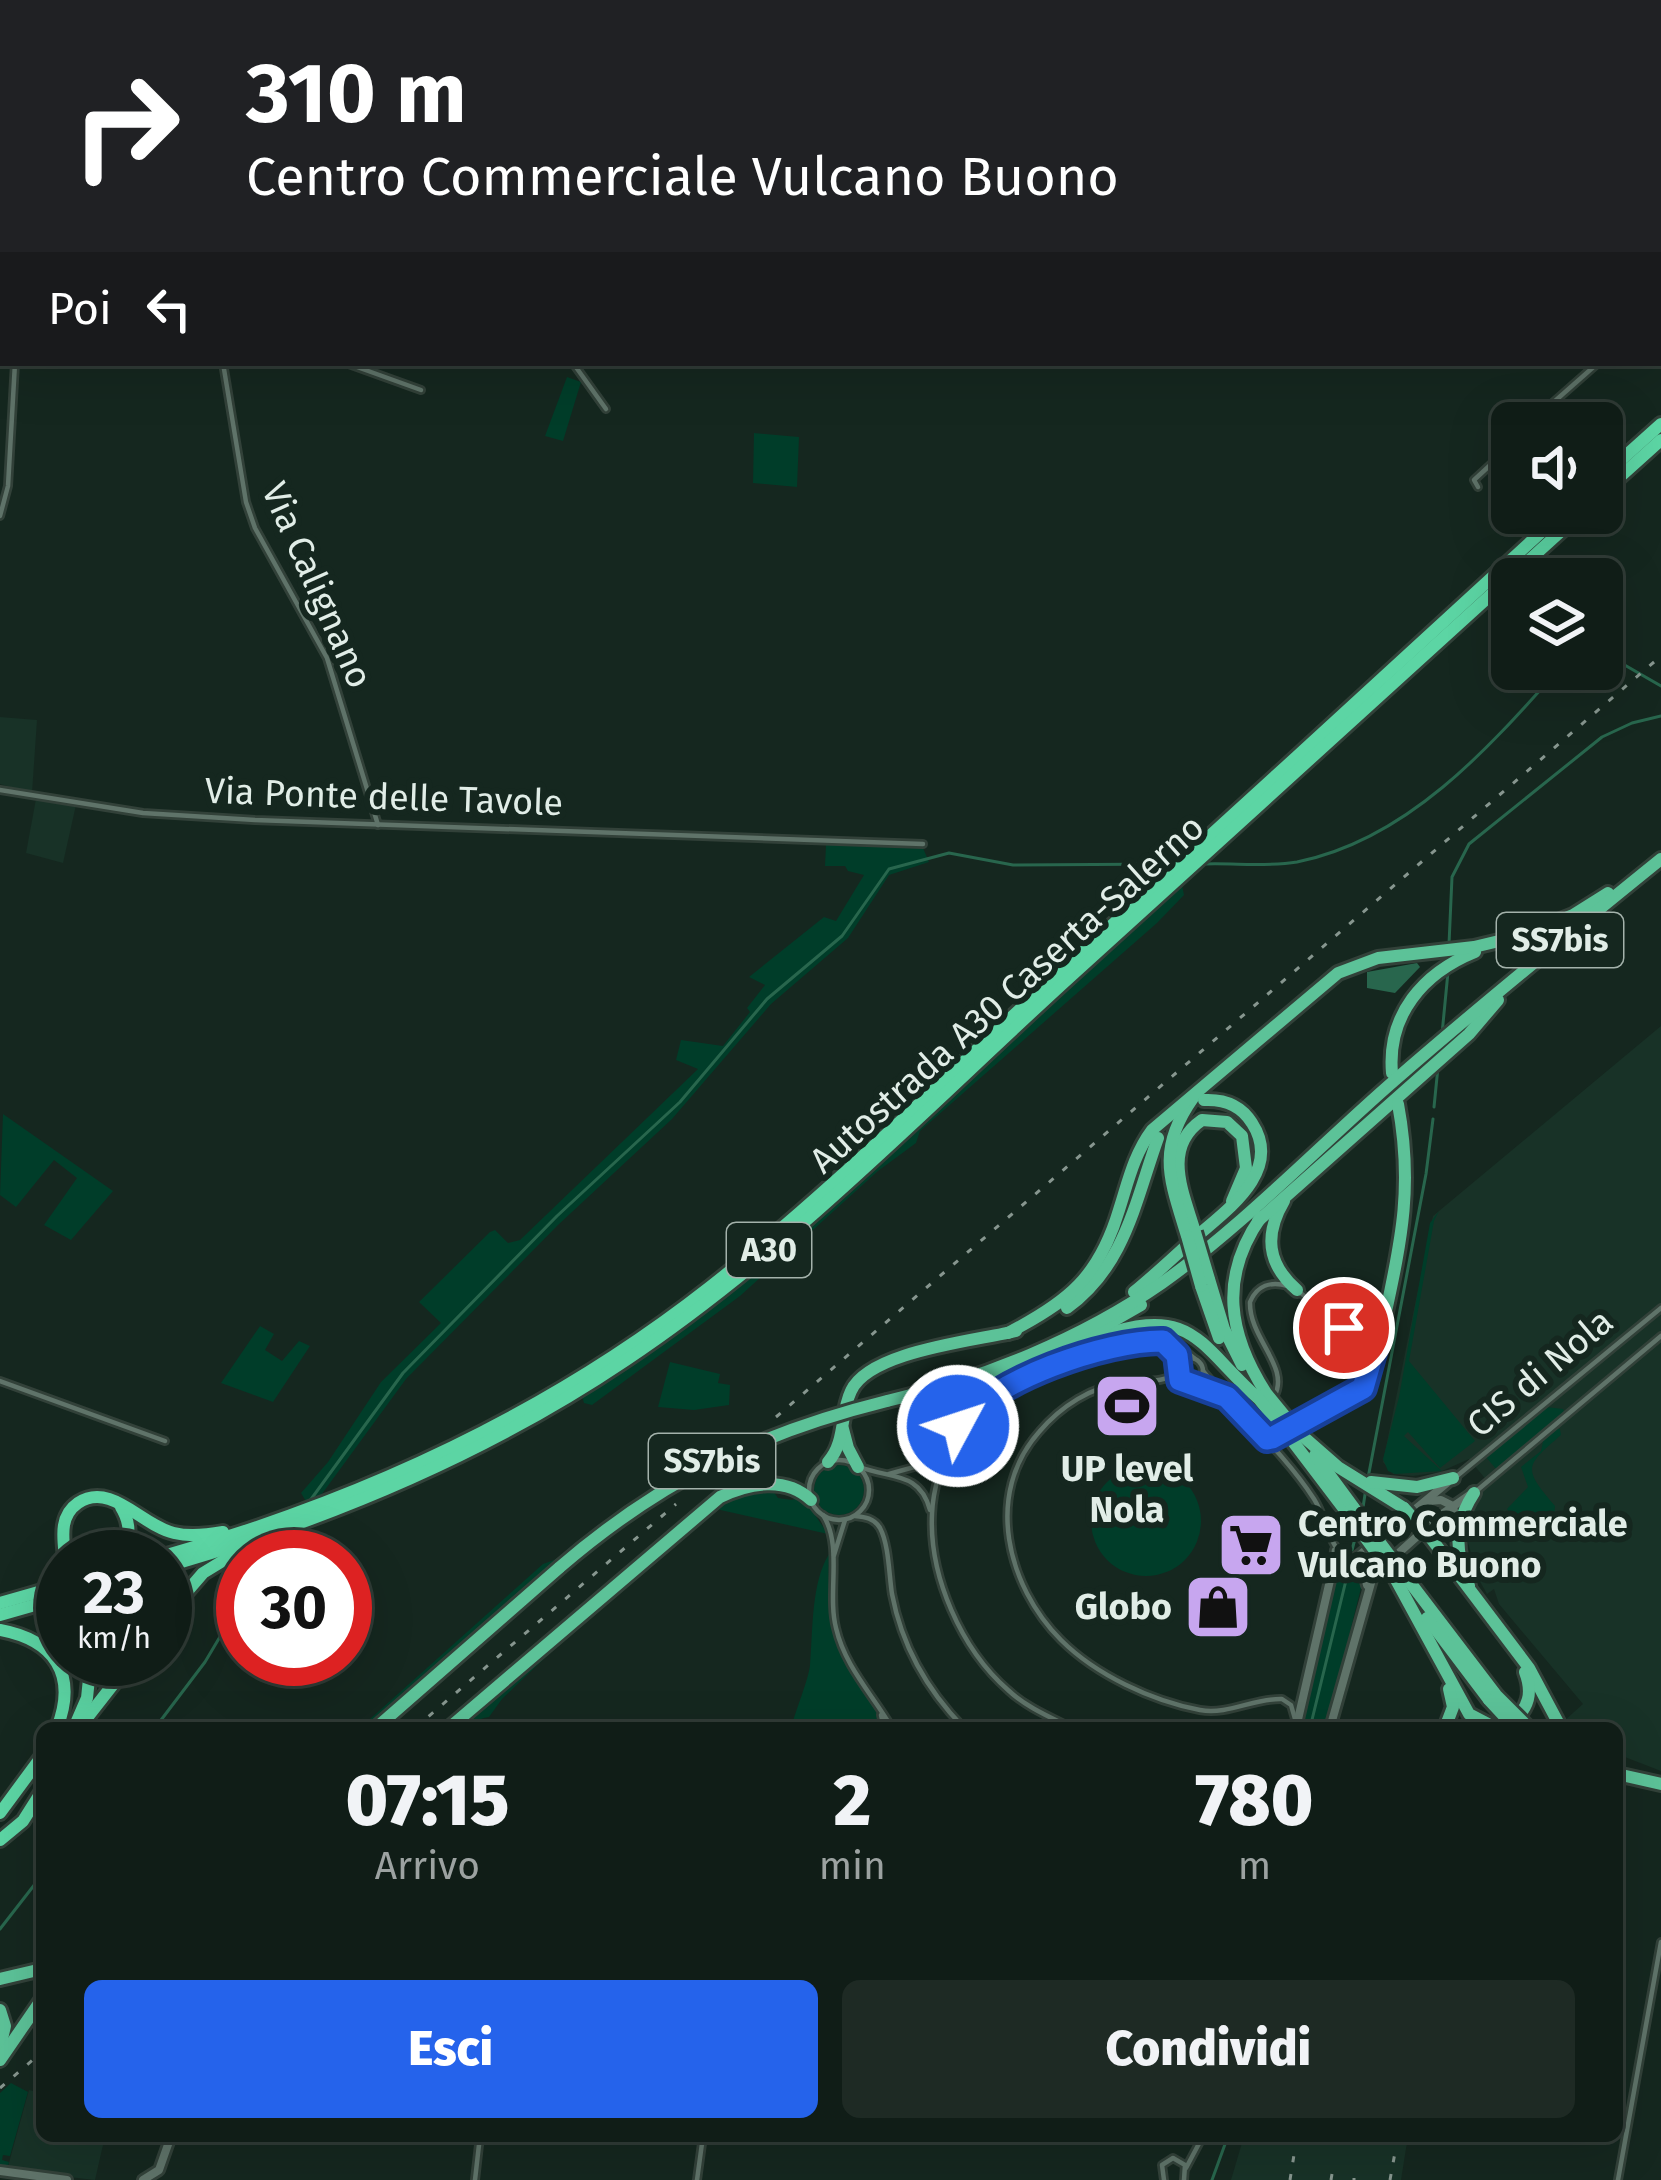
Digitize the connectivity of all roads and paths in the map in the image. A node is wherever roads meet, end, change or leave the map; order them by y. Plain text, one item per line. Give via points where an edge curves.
1 (15, 366) edge
2 (223, 366) edge
3 (355, 366) edge
4 (575, 366) edge
5 (1595, 366) edge
6 (422, 389) dead end
7 (1554, 402) edge
8 (606, 409) dead end
9 (1661, 424) edge
10 (1661, 440) edge
11 (1623, 458) edge
12 (1491, 463) edge
13 (1623, 475) edge
14 (1478, 487) dead end
15 (0, 516) edge
16 (1540, 534) edge
17 (1557, 534) edge
18 (0, 790) edge
19 (378, 825) junction
20 (1217, 838) junction
21 (923, 844) dead end
22 (1661, 859) edge
23 (1460, 954) junction
24 (1459, 1033) junction
25 (1422, 1065) junction
26 (1392, 1073) dead end
27 (1203, 1094) junction
28 (1398, 1104) dead end
29 (1158, 1138) dead end
30 (1291, 1185) junction
31 (1220, 1216) junction
32 (1191, 1234) junction
33 (1297, 1290) junction
34 (1661, 1308) edge
35 (1085, 1328) junction
36 (1008, 1333) junction
37 (1359, 1335) junction
38 (1661, 1336) edge
39 (1163, 1341) junction
40 (1371, 1357) junction
41 (1193, 1358) junction
42 (1045, 1360) junction
43 (1178, 1368) junction
44 (1204, 1371) junction
45 (0, 1381) edge
46 (1192, 1384) junction
47 (1263, 1396) junction
48 (1227, 1397) junction
49 (888, 1405) junction
50 (1238, 1407) junction
51 (843, 1428) junction
52 (954, 1433) junction
53 (1292, 1434) junction
54 (1267, 1439) junction
55 (165, 1441) dead end
56 (1280, 1454) junction
57 (829, 1462) junction
58 (858, 1467) junction
59 (889, 1474) junction
60 (1453, 1478) junction
61 (1375, 1486) junction
62 (1474, 1493) junction
63 (811, 1500) junction
64 (116, 1502) junction
65 (1424, 1502) junction
66 (1453, 1506) junction
67 (823, 1515) junction
68 (932, 1515) junction
69 (855, 1516) junction
70 (304, 1520) junction
71 (845, 1520) junction
72 (1457, 1527) junction
73 (63, 1530) edge
74 (129, 1530) edge
75 (277, 1530) edge
76 (216, 1535) edge
77 (1334, 1545) junction
78 (1351, 1562) junction
79 (216, 1565) edge
80 (831, 1566) junction
81 (563, 1569) junction
82 (1394, 1571) junction
83 (1331, 1576) junction
84 (192, 1586) edge
85 (1367, 1592) junction
86 (36, 1596) edge
87 (36, 1600) edge
88 (0, 1603) edge
89 (1476, 1603) junction
90 (0, 1615) edge
91 (0, 1630) edge
92 (1509, 1645) junction
93 (1437, 1660) junction
94 (88, 1686) edge
95 (111, 1686) edge
96 (1492, 1697) junction
97 (58, 1722) edge
98 (78, 1722) edge
99 (81, 1722) edge
100 (383, 1722) edge
101 (393, 1722) edge
102 (456, 1722) edge
103 (884, 1722) edge
104 (959, 1722) edge
105 (1061, 1722) edge
106 (1294, 1722) edge
107 (1295, 1722) edge
108 (1333, 1722) edge
109 (1446, 1722) edge
110 (1484, 1722) edge
111 (1506, 1722) edge
112 (1513, 1722) edge
113 (1522, 1722) edge
114 (1558, 1722) edge
115 (36, 1765) edge
116 (1623, 1779) edge
117 (1661, 1788) edge
118 (36, 1800) edge
119 (0, 1813) edge
120 (0, 1840) edge
121 (1661, 1942) edge
122 (36, 1973) edge
123 (0, 1979) edge
124 (0, 2010) edge
125 (36, 2010) edge
126 (0, 2047) edge
127 (0, 2060) edge
128 (170, 2142) edge
129 (479, 2142) edge
130 (702, 2142) edge
131 (1197, 2142) edge
132 (1200, 2142) edge
133 (1178, 2159) junction
134 (1187, 2170) junction
135 (0, 2171) edge
136 (156, 2177) edge
137 (68, 2180) edge
138 (143, 2180) edge
139 (475, 2180) edge
140 (698, 2180) edge
141 (1164, 2180) edge
142 (1184, 2180) edge
143 (1193, 2180) edge
144 (1618, 2180) edge

1 - 15 street
2 - 19 street, Via Calignano via 246,502 327,658
3 - 6 street
4 - 8 street
5 - 7 street
9 - 11 highway
10 - 13 highway
12 - 14 street via 1474,480
16 - 20 highway, Autostrada A30 Caserta-Salerno / A30
17 - 20 highway, Autostrada A30 Caserta-Salerno / A30
18 - 19 street, Via Ponte delle Tavole via 143,813
19 - 21 street, Via Ponte delle Tavole
20 - 70 highway, Autostrada A30 Caserta-Salerno / A30 via 711,1286 523,1411
20 - 70 highway, Autostrada A30 Caserta-Salerno / A30 via 1169,890 719,1293 544,1411 424,1474
22 - 23 highway via 1573,915
22 - 24 highway, SS7bis
22 - 24 highway, SS7bis
23 - 26 highway via 1419,988 1400,1017
23 - 27 highway via 1378,958 1338,973
24 - 25 highway, SS7bis
24 - 25 highway
25 - 30 highway, SS7bis
25 - 35 highway, SS7bis via 1182,1268
27 - 31 highway via 1238,1108 1260,1144 1253,1182
27 - 32 highway via 1177,1124 1168,1151 1168,1175
27 - 36 highway via 1144,1141 1090,1274 1061,1303
28 - 37 highway via 1405,1207 1385,1316
29 - 36 highway via 1106,1270 1062,1311
30 - 33 highway via 1270,1246
30 - 42 highway, SS7bis via 1163,1291
30 - 47 highway via 1240,1254 1231,1304
31 - 32 highway via 1247,1158 1234,1126 1210,1119 1194,1125 1179,1148
31 - 35 highway
32 - 47 highway, bridge via 1224,1349
33 - 37 street
33 - 50 street via 1273,1284 1253,1296 1253,1325 1280,1384 1261,1409
34 - 60 street, CIS di Nola
35 - 49 highway, SS7bis
36 - 51 highway via 873,1367 852,1388
37 - 40 street via 1375,1346
37 - 40 street via 1348,1345 1351,1357
38 - 62 street, CIS di Nola
39 - 41 street
39 - 43 street
39 - 52 street via 1100,1349 1004,1388 975,1405
40 - 53 street via 1358,1392
41 - 43 street
41 - 44 street
42 - 47 highway via 1118,1330 1178,1327
42 - 49 highway, SS7bis
43 - 46 street
43 - 106 street via 1162,1381 1089,1393 1037,1433 1008,1501 1014,1564 1048,1625 1102,1670 1199,1709 1282,1699
44 - 46 street
44 - 48 street
45 - 55 street
46 - 48 street
47 - 53 highway, bridge
48 - 50 street
49 - 81 highway, SS7bis, bridge via 707,1472
50 - 54 street
51 - 57 highway
51 - 58 highway
52 - 59 street via 925,1464
52 - 68 street
53 - 54 street
53 - 56 street
53 - 61 highway
53 - 82 highway, bridge
54 - 56 street
56 - 77 street via 1320,1508
57 - 58 street
57 - 63 street via 814,1474
58 - 59 street
58 - 69 street via 869,1492
59 - 68 street via 917,1484
60 - 61 highway
60 - 65 street
61 - 89 highway, bridge via 1405,1508
62 - 66 street
62 - 72 highway
63 - 67 street
63 - 102 highway via 765,1484 713,1502
64 - 73 highway via 93,1497 73,1507
64 - 74 highway
64 - 76 highway via 179,1534
65 - 66 street
65 - 78 street
66 - 72 street
66 - 85 street via 1378,1568
67 - 71 street
67 - 80 street
68 - 105 street via 940,1575 970,1644 1011,1694
69 - 71 street
69 - 104 street via 881,1530 911,1656
70 - 75 highway
71 - 80 street
72 - 89 highway via 1458,1556
77 - 78 street
77 - 83 street
78 - 83 street
78 - 85 street via 1366,1577
79 - 84 highway
80 - 103 street via 841,1645
81 - 100 highway, SS7bis
81 - 101 highway, SS7bis
82 - 93 highway
82 - 96 highway
83 - 107 street
85 - 108 street
86 - 88 highway
87 - 90 highway
89 - 92 highway
91 - 97 highway via 35,1640 54,1656 64,1679
92 - 112 highway via 1530,1694
92 - 114 highway
93 - 109 highway via 1452,1698
93 - 110 highway via 1469,1714
94 - 98 highway
95 - 99 highway
96 - 111 highway, bridge
96 - 113 highway, bridge
115 - 119 highway
116 - 117 highway
118 - 120 highway
121 - 144 street
122 - 123 highway
124 - 126 highway
125 - 127 highway
128 - 136 street
129 - 139 street
130 - 140 street
131 - 133 street
132 - 134 street
133 - 134 street
133 - 141 street via 1162,2164
134 - 142 street
134 - 143 street
135 - 137 street
136 - 138 street

